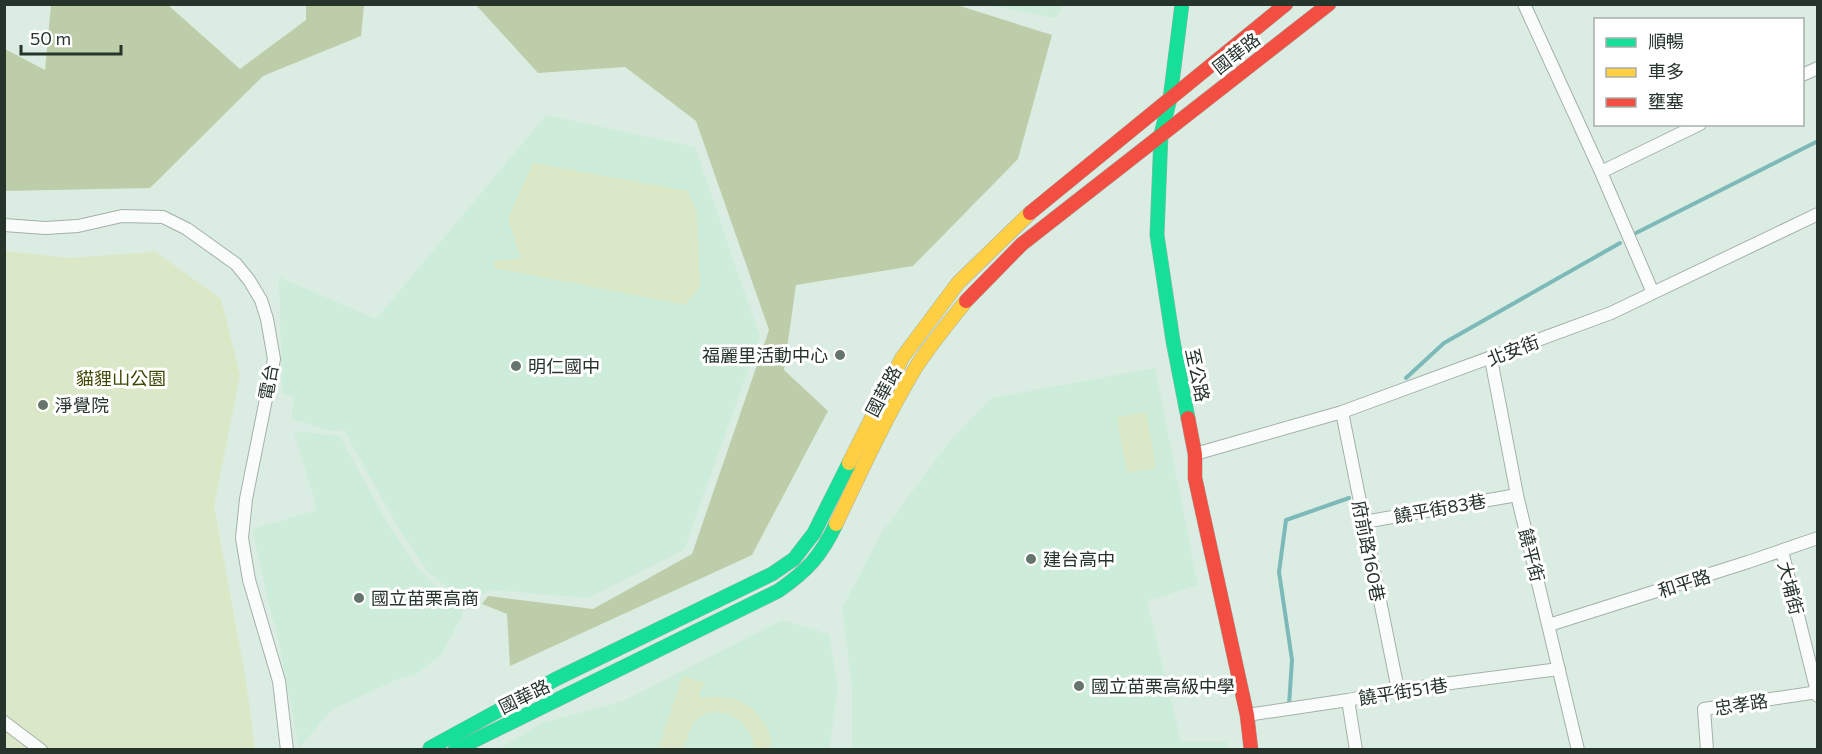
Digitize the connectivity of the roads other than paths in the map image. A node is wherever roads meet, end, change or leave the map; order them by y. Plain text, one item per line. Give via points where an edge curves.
1 (1182, 4) edge
2 (1286, 4) edge
3 (1329, 4) edge
4 (1524, 4) edge
5 (1818, 68) edge
6 (1804, 75) edge
7 (1170, 99) junction
8 (1696, 126) edge
9 (1161, 134) junction
10 (1601, 172) junction
11 (1818, 214) edge
12 (4, 225) edge
13 (1653, 293) junction
14 (902, 358) junction
15 (1491, 359) junction
16 (916, 368) junction
17 (1342, 412) junction
18 (1195, 454) junction
19 (1517, 495) junction
20 (1364, 522) junction
21 (1818, 537) edge
22 (1782, 551) junction
23 (1549, 625) junction
24 (1559, 669) junction
25 (1398, 690) junction
26 (1817, 693) edge
27 (1348, 700) junction
28 (1246, 715) junction
29 (4, 722) edge
30 (430, 748) edge
31 (41, 750) edge
32 (287, 750) edge
33 (455, 750) edge
34 (1251, 750) edge
35 (1356, 750) edge
36 (1578, 750) edge
37 (1707, 750) edge

1 - 7 main road, 至公路
2 - 7 main road, 國華路
3 - 9 main road, 國華路
4 - 10 street
5 - 6 street
7 - 9 main road, 至公路
7 - 14 main road, 國華路 via 1024,218 958,283
8 - 10 street
9 - 16 main road, 國華路 via 1022,243 973,292
9 - 18 main road, 至公路 via 1157,235
10 - 13 street
11 - 13 street, 北安街
12 - 32 street, 電台 via 45,228 78,226 122,216 163,217 236,264 261,300 274,359 242,538 249,580 279,681
13 - 15 street, 北安街
14 - 16 main road
14 - 30 main road, 國華路 via 814,533 794,559 772,574 556,679
15 - 17 street, 北安街
15 - 19 street, 饒平街
16 - 33 main road, 國華路 via 828,542 804,573 778,591
17 - 18 street, 北安街
17 - 20 street, 府前路160巷
18 - 28 main road, 至公路 via 1195,478
19 - 20 street, 饒平街83巷
19 - 23 street, 饒平街
20 - 25 street, 府前路160巷
21 - 22 street, 和平路
22 - 23 street, 和平路
22 - 26 street, 大埔街
23 - 24 street, 饒平街
24 - 25 street, 饒平街51巷
24 - 36 street, 饒平街
25 - 27 street, 饒平街51巷
26 - 37 street, 忠孝路 via 1704,709
27 - 28 street, 饒平街51巷
27 - 35 street
28 - 34 main road, 至公路
29 - 31 street

